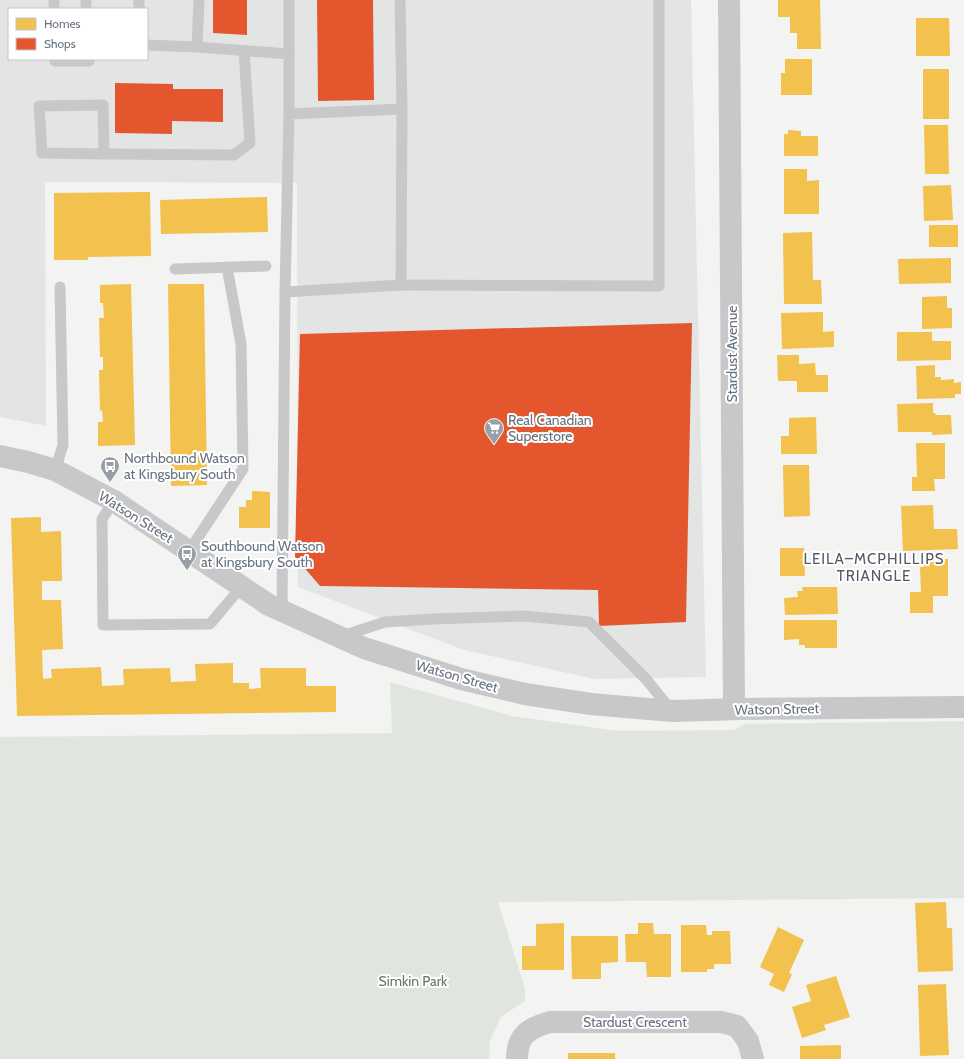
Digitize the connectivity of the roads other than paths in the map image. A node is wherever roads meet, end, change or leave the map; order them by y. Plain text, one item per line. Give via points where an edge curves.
1 (199, 0) edge
2 (289, 0) edge
3 (400, 0) edge
4 (659, 0) edge
5 (729, 0) edge
6 (148, 45) edge
7 (197, 47) junction
8 (244, 51) junction
9 (289, 54) junction
10 (55, 60) edge
11 (89, 60) edge
12 (402, 109) junction
13 (289, 114) junction
14 (104, 154) junction
15 (266, 266) dead end
16 (227, 267) junction
17 (175, 270) dead end
18 (401, 285) junction
19 (60, 288) dead end
20 (285, 292) junction
21 (0, 456) edge
22 (55, 470) junction
23 (114, 501) junction
24 (189, 551) junction
25 (242, 586) junction
26 (282, 611) junction
27 (340, 637) junction
28 (964, 707) edge
29 (734, 709) junction
30 (672, 711) junction
31 (517, 1059) edge
32 (753, 1059) edge

1 - 7 lane
2 - 9 lane
3 - 12 lane
4 - 18 lane via 660,286
5 - 29 street, Stardust Avenue
6 - 7 lane
7 - 8 lane
8 - 9 lane
8 - 14 lane via 250,143 240,151 234,155
9 - 13 lane
10 - 11 lane
12 - 13 lane
12 - 18 lane
13 - 20 lane
14 - 14 lane via 42,153 39,106 103,105
15 - 16 lane
16 - 17 lane
16 - 24 lane via 241,344 243,469
18 - 20 lane
19 - 22 lane via 63,445
20 - 26 lane
21 - 22 street, Watson Street
22 - 23 street, Watson Street
23 - 24 street, Watson Street
23 - 25 lane via 102,519 103,626 210,624
24 - 25 street, Watson Street
25 - 26 street, Watson Street
26 - 27 street, Watson Street
27 - 30 street, Watson Street via 364,648 461,679 525,694 591,704
27 - 30 lane via 385,622 432,619 524,616 589,622 646,678
28 - 29 street, Watson Street
29 - 30 street, Watson Street
31 - 32 street, Stardust Crescent via 522,1037 535,1027 550,1022 721,1022 737,1026 748,1041

